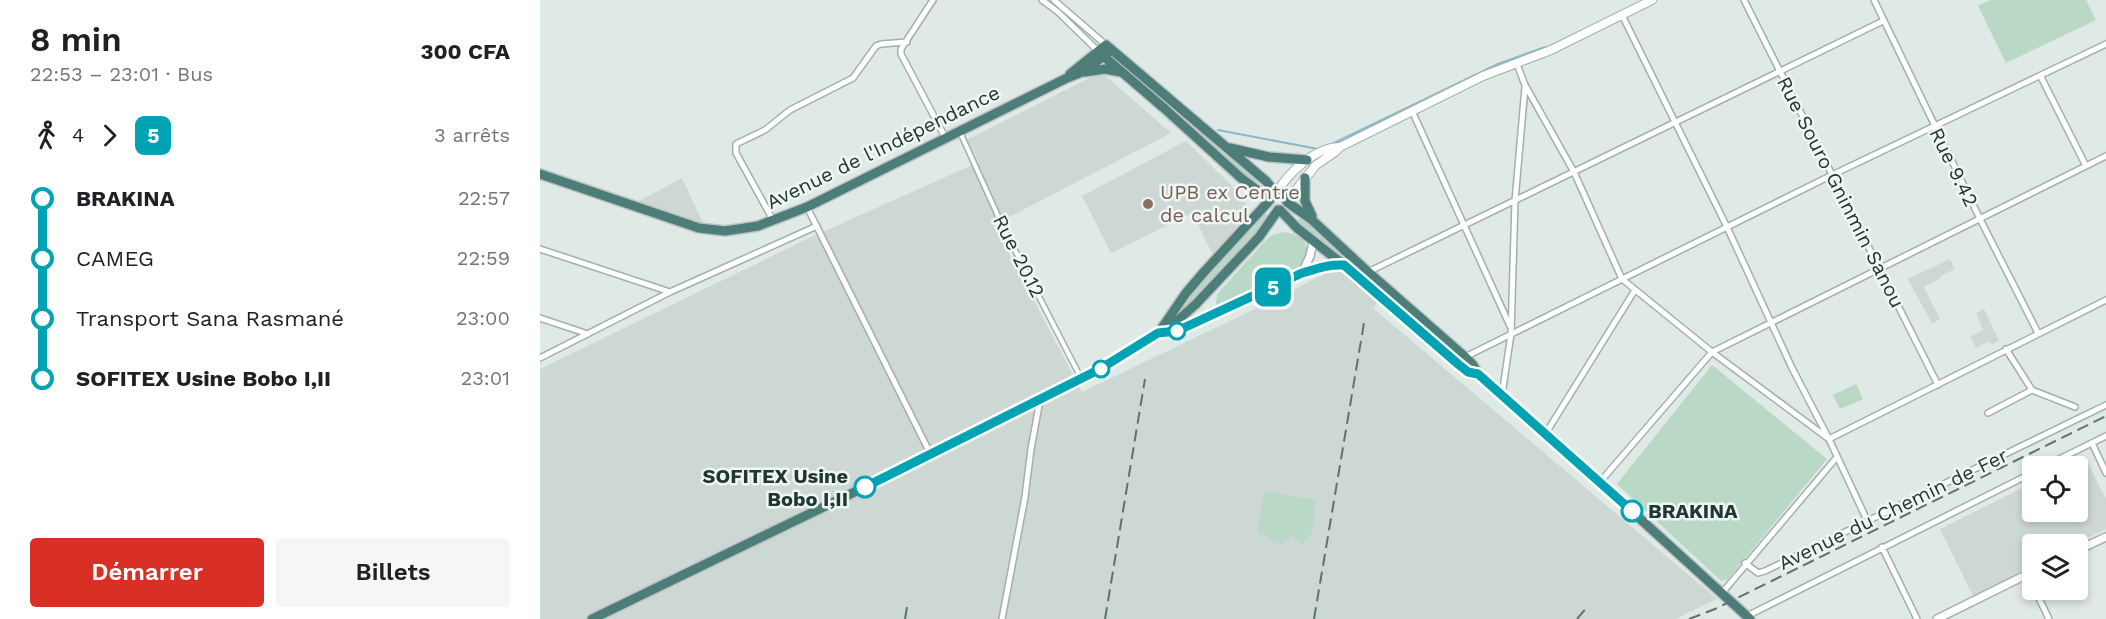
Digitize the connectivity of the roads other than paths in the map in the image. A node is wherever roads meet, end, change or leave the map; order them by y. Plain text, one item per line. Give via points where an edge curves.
1 (933, 0) edge
2 (1042, 0) edge
3 (1054, 0) edge
4 (1652, 0) edge
5 (1744, 0) edge
6 (1874, 0) edge
7 (1622, 15) junction
8 (1883, 21) junction
9 (907, 42) junction
10 (2106, 44) edge
11 (1105, 51) junction
12 (1517, 64) junction
13 (1780, 71) junction
14 (1082, 72) junction
15 (1124, 73) junction
16 (2041, 77) junction
17 (1067, 78) junction
18 (1525, 86) junction
19 (1412, 111) junction
20 (1675, 122) junction
21 (1934, 127) junction
22 (960, 132) junction
23 (946, 139) junction
24 (1225, 146) junction
25 (1340, 147) junction
26 (2106, 156) edge
27 (1307, 160) junction
28 (2086, 166) junction
29 (1575, 172) junction
30 (540, 174) edge
31 (1832, 175) junction
32 (1305, 178) junction
33 (1273, 196) junction
34 (1288, 201) junction
35 (1515, 201) junction
36 (807, 207) junction
37 (1279, 210) junction
38 (1980, 219) junction
39 (773, 220) junction
40 (1465, 224) junction
41 (1319, 225) junction
42 (817, 226) junction
43 (1727, 227) junction
44 (1313, 242) junction
45 (540, 249) edge
46 (1344, 265) junction
47 (1880, 269) junction
48 (1302, 273) junction
49 (1368, 273) junction
50 (1622, 279) junction
51 (1635, 290) junction
52 (670, 292) junction
53 (2106, 300) edge
54 (540, 318) edge
55 (1772, 323) junction
56 (1511, 331) junction
57 (1158, 333) junction
58 (2038, 333) junction
59 (588, 334) junction
60 (2006, 349) junction
61 (1712, 352) junction
62 (1464, 357) junction
63 (540, 358) edge
64 (1478, 374) junction
65 (1081, 378) junction
66 (1938, 385) junction
67 (2032, 390) junction
68 (1502, 395) junction
69 (1040, 399) junction
70 (2106, 405) edge
71 (2075, 407) dead end
72 (1988, 413) dead end
73 (1546, 434) junction
74 (2106, 436) edge
75 (1829, 439) junction
76 (2092, 443) junction
77 (931, 455) junction
78 (2065, 456) edge
79 (1837, 457) junction
80 (2106, 473) edge
81 (2022, 478) edge
82 (1600, 482) junction
83 (1865, 516) dead end
84 (2106, 537) edge
85 (2088, 545) edge
86 (1882, 548) junction
87 (1745, 564) junction
88 (2022, 577) edge
89 (1722, 594) junction
90 (2040, 600) edge
91 (1749, 618) edge
92 (592, 619) edge
93 (1002, 619) edge
94 (1917, 619) edge
95 (1937, 619) edge
96 (2049, 619) edge

1 - 9 street
2 - 11 street
3 - 11 street
4 - 7 main road
5 - 13 street, Rue Souro Gninmin Sanou
6 - 8 street, Rue 9.42
7 - 12 main road
7 - 20 street
8 - 13 street
8 - 21 street, Rue 9.42
9 - 23 street via 901,54
9 - 39 street via 876,46 853,78 790,110 765,130 736,144 736,153
10 - 16 street
11 - 14 highway
11 - 15 highway
11 - 17 highway, Avenue de l'Indépendance
11 - 24 highway
12 - 18 street
12 - 19 main road
13 - 20 street
13 - 31 street, Rue Souro Gninmin Sanou
14 - 15 highway via 1105,69
14 - 17 highway, Avenue de l'Indépendance
15 - 33 highway via 1241,178
16 - 21 street
16 - 28 street
17 - 22 highway, Avenue de l'Indépendance
18 - 29 street
18 - 35 street
19 - 25 main road
19 - 40 street
20 - 29 street
20 - 43 street
21 - 31 street
21 - 38 street, Rue 9.42
22 - 23 highway, Avenue de l'Indépendance
22 - 65 street, Rue 20.12 via 1003,227
23 - 36 highway, Avenue de l'Indépendance
24 - 27 highway via 1269,157
24 - 33 highway via 1266,181
25 - 27 main road
25 - 32 main road
26 - 28 street
27 - 33 main road via 1290,172
28 - 38 street
29 - 35 street
29 - 50 street
30 - 39 highway, Avenue de l'Indépendance via 707,230 747,229
31 - 43 street
31 - 47 street, Rue Souro Gninmin Sanou
32 - 34 main road
32 - 41 highway via 1305,201
33 - 34 highway via 1284,194
33 - 37 highway via 1272,207
33 - 57 highway via 1198,279
34 - 37 highway
34 - 41 highway
35 - 40 street
35 - 56 street
36 - 39 highway, Avenue de l'Indépendance
36 - 42 street
37 - 44 highway
37 - 57 highway via 1196,304
38 - 47 street
38 - 58 street, Rue 9.42
40 - 49 street
40 - 56 street
41 - 49 highway
42 - 52 street
42 - 77 street
43 - 50 street
43 - 55 street
44 - 46 highway
44 - 48 street
45 - 52 street
46 - 48 street
46 - 64 highway via 1458,364
47 - 55 street
47 - 66 street, Rue Souro Gninmin Sanou
48 - 57 street via 1177,331
49 - 62 highway
50 - 51 street
50 - 56 street
51 - 61 street
51 - 73 street
52 - 59 street
53 - 58 street
54 - 59 street
55 - 61 street
55 - 75 street
56 - 62 street
56 - 68 street
57 - 65 highway
58 - 60 street
59 - 63 street
60 - 66 street
60 - 67 street
61 - 75 street
61 - 82 street
62 - 64 highway
64 - 68 highway
65 - 69 highway
66 - 75 street
67 - 71 street
67 - 72 street
68 - 73 highway
69 - 77 highway
69 - 93 street
70 - 87 street, Avenue du Chemin de Fer via 1765,571 1758,573
73 - 82 highway
74 - 76 street
75 - 79 street
76 - 78 street
76 - 80 street
77 - 92 highway
79 - 83 street
79 - 87 street
81 - 86 street, Avenue du Chemin de Fer
82 - 89 highway
84 - 85 street
86 - 91 street, Avenue du Chemin de Fer
86 - 94 street
87 - 89 street
88 - 95 street
89 - 91 highway
90 - 96 street

